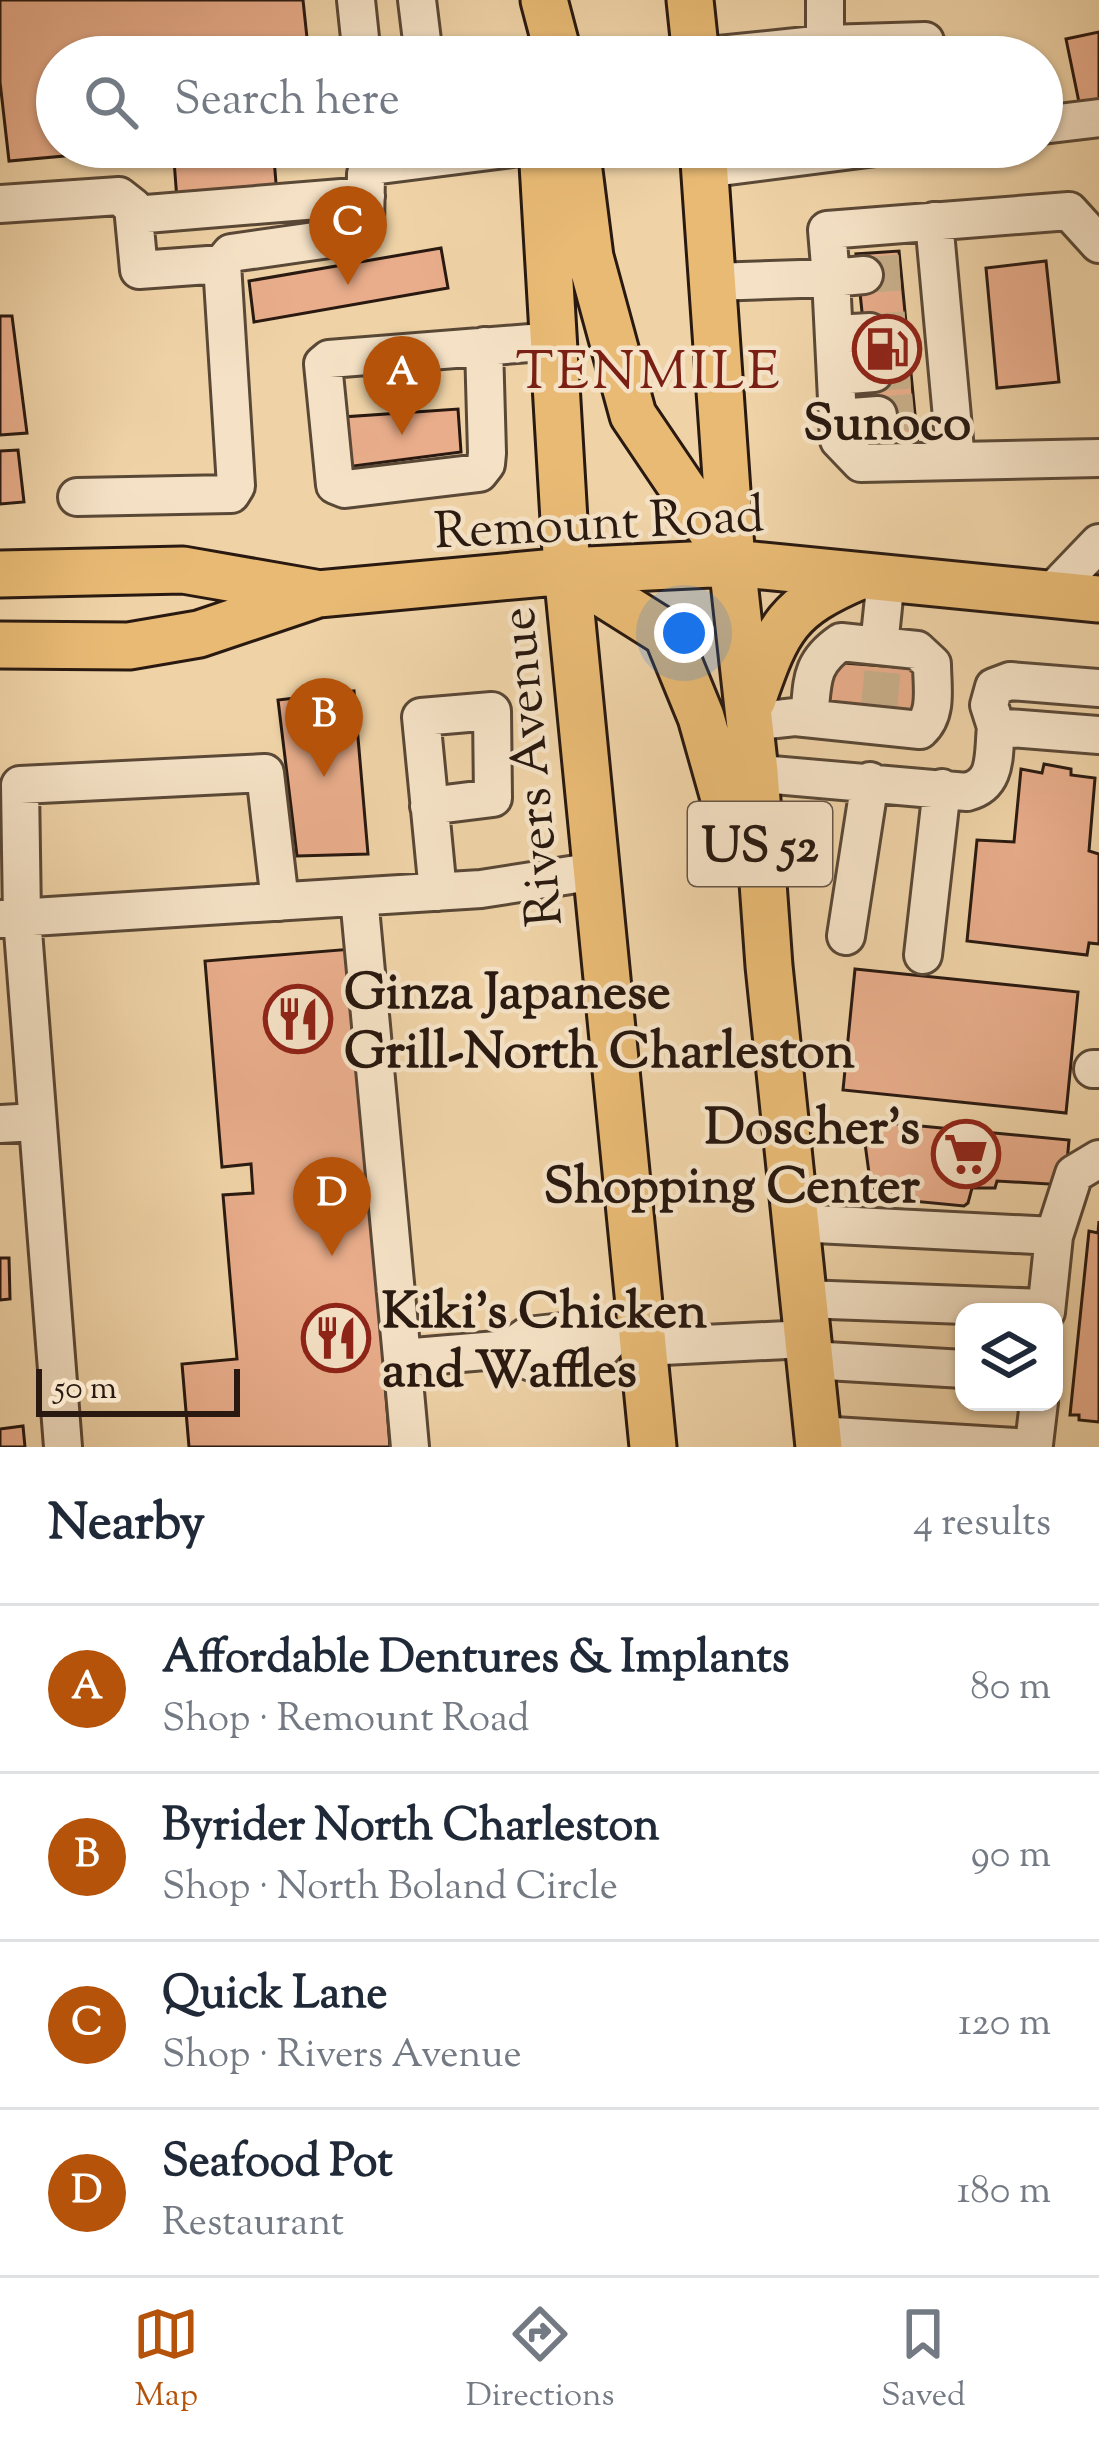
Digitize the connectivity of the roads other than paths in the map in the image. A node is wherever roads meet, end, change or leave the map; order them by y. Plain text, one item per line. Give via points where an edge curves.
1 (356, 0) edge
2 (417, 0) edge
3 (530, 0) edge
4 (544, 0) edge
5 (690, 0) edge
6 (825, 0) edge
7 (360, 36) edge
8 (421, 36) edge
9 (533, 36) edge
10 (553, 36) edge
11 (695, 36) edge
12 (825, 36) edge
13 (1099, 118) edge
14 (1063, 122) edge
15 (543, 168) edge
16 (579, 168) edge
17 (705, 168) edge
18 (370, 169) edge
19 (0, 204) edge
20 (134, 215) junction
21 (934, 221) junction
22 (1099, 244) edge
23 (222, 264) junction
24 (847, 276) junction
25 (713, 282) junction
26 (555, 341) junction
27 (484, 346) junction
28 (874, 373) tunnel mouth
29 (836, 376) junction
30 (878, 415) tunnel mouth
31 (838, 418) junction
32 (1099, 458) edge
33 (956, 461) junction
34 (77, 497) dead end
35 (1099, 543) edge
36 (733, 563) junction
37 (567, 571) junction
38 (0, 574) edge
39 (873, 577) junction
40 (1051, 593) junction
41 (318, 594) junction
42 (1099, 599) edge
43 (0, 645) edge
44 (884, 655) junction
45 (1099, 688) edge
46 (749, 718) junction
47 (809, 718) junction
48 (996, 727) junction
49 (1099, 735) edge
50 (736, 772) junction
51 (870, 782) junction
52 (943, 788) junction
53 (430, 806) dead end
54 (596, 871) junction
55 (438, 892) junction
56 (359, 897) junction
57 (280, 902) junction
58 (11, 919) edge
59 (846, 936) dead end
60 (923, 955) dead end
61 (38, 1122) junction
62 (0, 1124) edge
63 (1099, 1159) edge
64 (796, 1223) junction
65 (1054, 1236) junction
66 (1047, 1303) edge
67 (955, 1319) edge
68 (807, 1333) junction
69 (631, 1343) junction
70 (402, 1358) junction
71 (955, 1368) edge
72 (1038, 1411) edge
73 (818, 1441) edge
74 (63, 1447) edge
75 (410, 1447) edge
76 (653, 1447) edge
77 (1016, 1447) edge
78 (1030, 1447) edge

1 - 7 street
2 - 8 street
3 - 9 main road
4 - 10 main road
5 - 11 main road
6 - 12 street
13 - 14 street
15 - 26 main road, Rivers Avenue
16 - 36 main road via 590,257 633,416
17 - 25 main road, US 52
18 - 20 street
18 - 23 street via 365,228 357,236 231,254
19 - 20 street via 119,196
20 - 23 street via 139,270
21 - 22 street via 1070,211
21 - 24 street via 827,230
21 - 33 street via 924,271 936,410
23 - 34 street via 236,486 231,494
24 - 25 street
24 - 29 street via 852,333
25 - 36 main road, US 52
26 - 27 street
26 - 37 main road, Rivers Avenue
27 - 27 street via 323,364 334,485 478,473 487,453
28 - 29 street
29 - 31 street
30 - 31 street
31 - 33 street via 839,440 861,463
32 - 33 street
35 - 40 street
36 - 37 main road, Remount Road
36 - 39 main road, Remount Road
36 - 46 main road, US 52
37 - 41 main road, Remount Road
37 - 50 main road via 668,634 701,717
37 - 54 main road, Rivers Avenue
38 - 41 main road, Remount Road via 183,570
39 - 40 main road, Remount Road
39 - 44 street
39 - 46 main road via 819,594 785,625
40 - 42 main road, Remount Road
41 - 43 main road, Remount Road via 199,634 129,646
44 - 47 street via 842,641 824,653 814,669
44 - 47 street via 917,650 932,664 928,724 920,730 879,717
45 - 48 street via 1010,681 994,687 988,705
46 - 47 street
46 - 50 main road, US 52
48 - 49 street
48 - 52 street via 991,778 967,792
50 - 51 street
50 - 64 main road via 769,966
51 - 52 street
51 - 59 street
52 - 60 street
53 - 55 street
54 - 55 street
54 - 69 main road, Rivers Avenue
55 - 56 street
56 - 57 street
56 - 70 street
57 - 58 street
57 - 58 street via 265,773 20,785
58 - 61 street
61 - 62 street
61 - 74 street
63 - 65 street via 1074,1174
64 - 65 street
64 - 68 main road
65 - 66 street
67 - 68 street
68 - 69 street
68 - 71 street
68 - 73 main road
69 - 70 street via 593,1358 531,1362 508,1348
69 - 76 main road, Rivers Avenue
70 - 75 street
72 - 78 street
73 - 77 street

